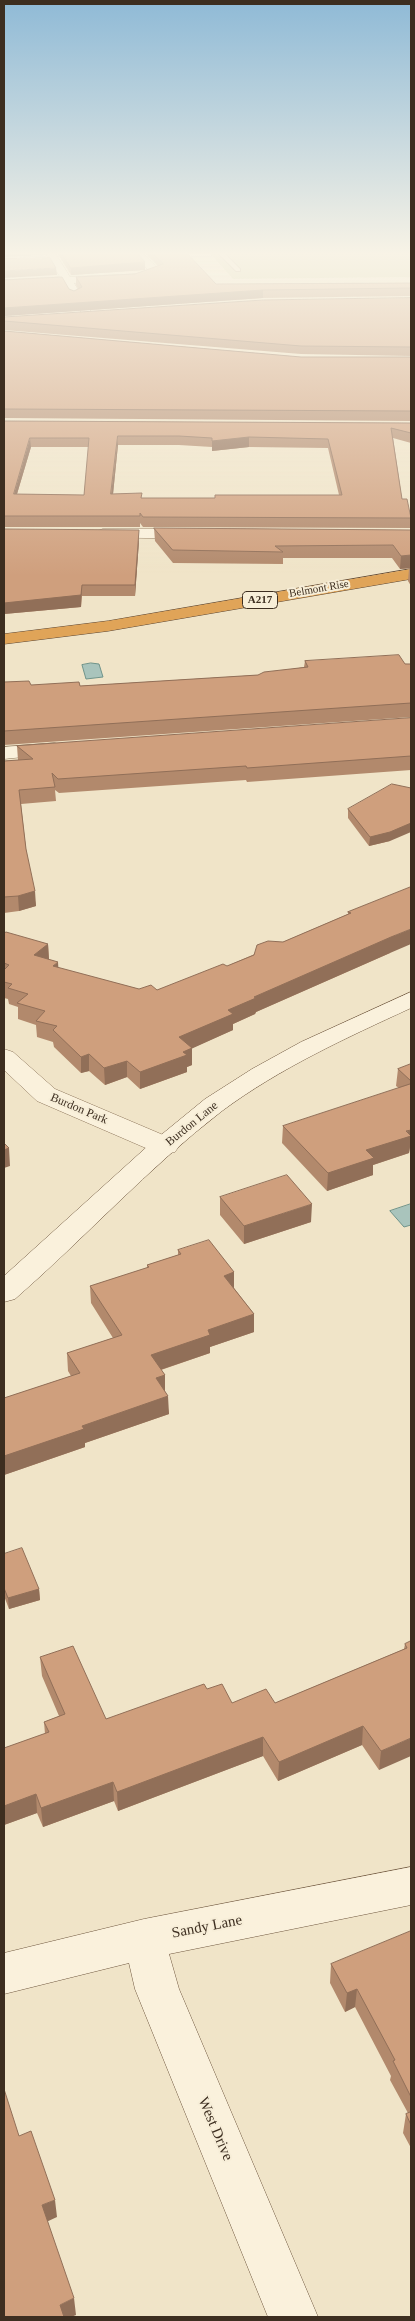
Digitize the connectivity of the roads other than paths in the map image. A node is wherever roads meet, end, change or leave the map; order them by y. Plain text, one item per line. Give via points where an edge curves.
1 (86, 534) edge
2 (205, 534) edge
3 (411, 574) edge
4 (108, 626) junction
5 (4, 639) edge
6 (4, 649) edge
7 (74, 748) edge
8 (4, 753) edge
9 (411, 999) edge
10 (4, 1057) edge
11 (165, 1146) junction
12 (4, 1292) edge
13 (411, 1886) edge
14 (144, 1939) junction
15 (4, 1973) edge
16 (293, 2317) edge

1 - 2 street
3 - 4 highway, Belmont Rise / A217
4 - 5 highway, Belmont Rise / A217
4 - 6 highway, Belmont Rise / A217
7 - 8 street
9 - 11 street, Burdon Lane via 325,1039 248,1082
10 - 11 street, Burdon Park via 46,1095
11 - 12 street, Burdon Lane
13 - 14 street, Sandy Lane
14 - 15 street, Sandy Lane
14 - 16 street, West Drive via 157,1989

